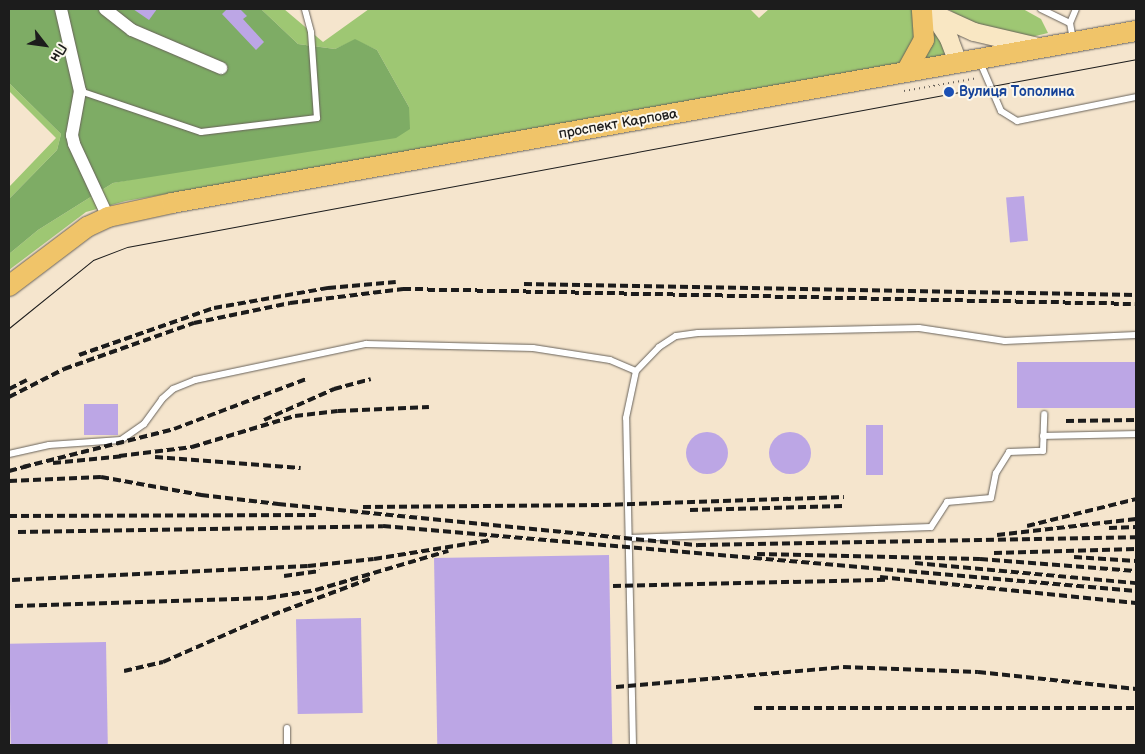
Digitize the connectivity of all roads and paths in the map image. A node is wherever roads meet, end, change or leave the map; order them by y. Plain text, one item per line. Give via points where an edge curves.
1 (61, 9) edge
2 (105, 9) edge
3 (305, 9) edge
4 (1041, 9) edge
5 (1076, 9) edge
6 (927, 10) edge
7 (1136, 31) edge
8 (1072, 32) junction
9 (1042, 48) junction
10 (958, 62) junction
11 (222, 68) dead end
12 (983, 68) junction
13 (905, 82) junction
14 (80, 90) junction
15 (1136, 97) edge
16 (108, 217) junction
17 (9, 286) edge
18 (1136, 334) edge
19 (636, 371) junction
20 (1044, 414) dead end
21 (1136, 434) edge
22 (1044, 436) junction
23 (9, 454) edge
24 (629, 538) junction
25 (287, 728) dead end
26 (287, 745) edge
27 (633, 745) edge

1 - 14 street
2 - 11 street via 132,30
3 - 14 lane via 311,32 317,118 201,132
4 - 8 lane
5 - 8 lane
6 - 9 main road via 974,32
6 - 10 main road via 949,39
6 - 13 main road via 924,40
7 - 8 main road, проспект Карпова
8 - 9 main road, проспект Карпова
9 - 12 main road, проспект Карпова
10 - 12 main road, проспект Карпова
10 - 13 main road, проспект Карпова
12 - 13 path
12 - 15 lane via 1001,111 1018,121
13 - 16 main road, проспект Карпова via 162,205
14 - 16 street via 72,135
16 - 17 main road, проспект Карпова via 69,237
18 - 19 lane via 1004,341 919,328 698,333 676,336
19 - 23 lane via 610,360 533,348 366,344 195,380 162,398 144,424 121,440 50,445
19 - 24 lane via 626,418
20 - 22 lane
21 - 22 lane
22 - 24 lane via 1043,451 1009,452 996,473 991,498 947,502 931,527
24 - 27 lane
25 - 26 lane

